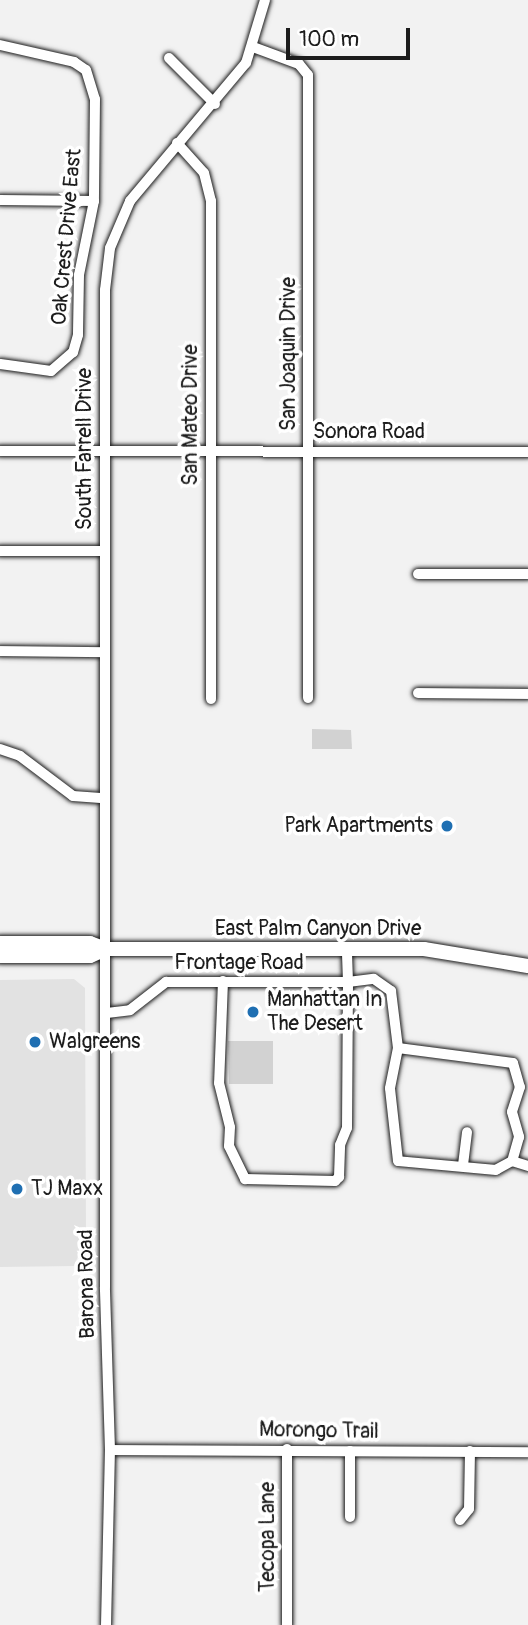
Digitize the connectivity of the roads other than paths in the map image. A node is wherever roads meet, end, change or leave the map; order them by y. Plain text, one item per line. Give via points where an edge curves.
1 (265, 0) edge
2 (0, 46) edge
3 (253, 47) junction
4 (169, 58) dead end
5 (215, 104) junction
6 (177, 143) junction
7 (0, 200) edge
8 (94, 201) junction
9 (0, 364) edge
10 (0, 451) edge
11 (210, 451) junction
12 (308, 451) junction
13 (104, 452) junction
14 (528, 452) edge
15 (0, 551) edge
16 (104, 551) junction
17 (418, 573) dead end
18 (528, 574) edge
19 (0, 651) edge
20 (104, 652) junction
21 (418, 693) dead end
22 (528, 694) edge
23 (308, 698) dead end
24 (211, 699) dead end
25 (0, 749) edge
26 (104, 798) junction
27 (0, 943) edge
28 (106, 949) junction
29 (347, 949) junction
30 (0, 956) edge
31 (528, 966) edge
32 (223, 981) junction
33 (348, 982) junction
34 (107, 1013) junction
35 (398, 1048) junction
36 (524, 1088) edge
37 (467, 1132) dead end
38 (512, 1161) junction
39 (463, 1165) junction
40 (528, 1166) edge
41 (110, 1450) junction
42 (287, 1450) junction
43 (350, 1451) junction
44 (470, 1451) junction
45 (528, 1452) edge
46 (350, 1517) dead end
47 (460, 1520) dead end
48 (106, 1625) edge
49 (287, 1625) edge

1 - 3 street, South Farrell Drive
2 - 8 street, Oak Crest Drive East via 66,59 86,70 95,99
3 - 5 street, South Farrell Drive
3 - 12 street, San Joaquin Drive via 299,64 308,75
4 - 5 street
5 - 6 street, South Farrell Drive
6 - 11 street, San Mateo Drive via 204,173 210,188
6 - 13 street, South Farrell Drive via 130,201 110,248 105,290
7 - 8 street
8 - 9 street, Oak Crest Drive East via 79,275 78,335 65,363 51,370
10 - 13 street, Sonora Road
11 - 12 street, Sonora Road
11 - 13 street, Sonora Road
11 - 24 street, San Mateo Drive
12 - 14 street, Sonora Road
12 - 23 street, San Joaquin Drive
13 - 16 street, South Farrell Drive
15 - 16 street
16 - 20 street, South Farrell Drive
17 - 18 street
19 - 20 street
20 - 26 street, South Farrell Drive
21 - 22 street
25 - 26 street via 20,757 73,796
26 - 28 street, South Farrell Drive
27 - 28 main road, East Palm Canyon Drive via 90,943
28 - 29 main road, East Palm Canyon Drive
28 - 30 main road, East Palm Canyon Drive via 90,956
28 - 34 street, Barona Road
29 - 31 main road, East Palm Canyon Drive via 455,951
29 - 33 street
32 - 33 street, Frontage Road
32 - 33 street via 219,1083 230,1127 229,1146 240,1175 252,1181 335,1181 339,1177 340,1145 347,1128
32 - 34 street, Frontage Road via 166,982 130,1010
33 - 35 street, Frontage Road via 374,979 391,991
34 - 41 street, Barona Road via 105,1287
35 - 36 street via 513,1063
35 - 39 street, Frontage Road via 390,1088 398,1161
36 - 38 street via 512,1112 519,1137
37 - 39 street
38 - 39 street via 496,1170
38 - 40 street
41 - 42 street, Morongo Trail
41 - 48 street, Barona Road
42 - 43 street, Morongo Trail
42 - 49 street, Tecopa Lane
43 - 44 street, Morongo Trail
43 - 46 street
44 - 45 street, Morongo Trail
44 - 47 street via 469,1509

